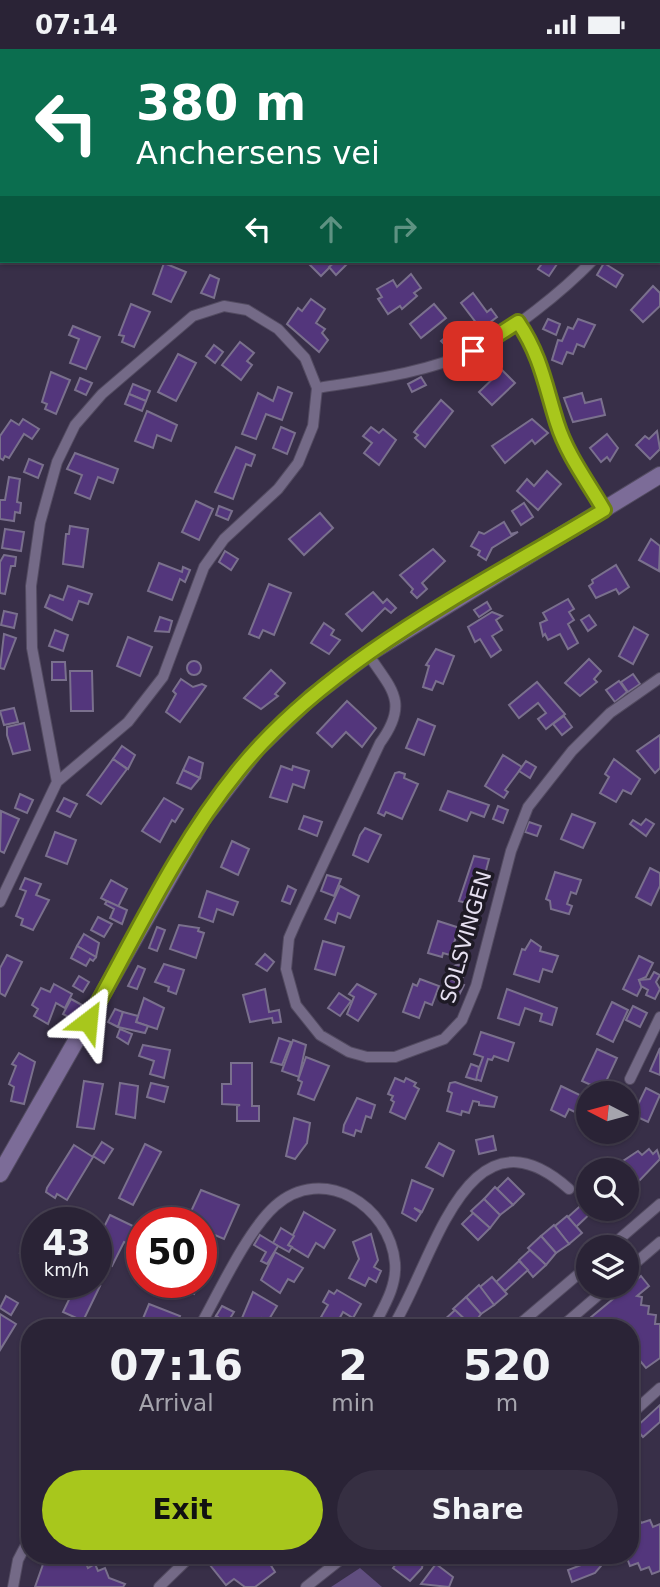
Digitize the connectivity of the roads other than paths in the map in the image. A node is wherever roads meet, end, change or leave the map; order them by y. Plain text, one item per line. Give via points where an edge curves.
1 (590, 263) edge
2 (518, 322) junction
3 (317, 388) junction
4 (659, 480) edge
5 (604, 510) junction
6 (368, 654) junction
7 (660, 678) edge
8 (57, 782) junction
9 (0, 902) edge
10 (660, 1017) edge
11 (630, 1079) dead end
12 (0, 1174) edge
13 (569, 1189) dead end
14 (660, 1204) edge
15 (624, 1235) edge
16 (660, 1242) edge
17 (639, 1260) edge
18 (576, 1276) edge
19 (595, 1298) edge
20 (204, 1319) edge
21 (378, 1319) edge
22 (399, 1319) edge
23 (526, 1319) edge
24 (570, 1319) edge
25 (660, 1388) edge
26 (639, 1407) edge
27 (21, 1556) edge
28 (183, 1564) edge
29 (335, 1564) edge
30 (13, 1587) edge
31 (159, 1587) edge
32 (306, 1587) edge

1 - 2 street
2 - 3 street via 473,351 428,366
2 - 5 street via 548,383 563,440
3 - 8 street via 313,426 298,463 278,489 224,539 204,567 163,677 128,722
3 - 8 street via 305,358 278,329 247,310 224,306 193,316 102,394 75,425 46,499 31,586 33,648
4 - 5 main road
5 - 6 main road
6 - 7 street, SOLSVINGEN via 395,695 394,718 300,912 286,953 290,986 304,1019 330,1043 367,1057 418,1051 457,1028 476,986 500,886 528,807 572,751 610,713
6 - 12 main road via 288,717 219,795
8 - 9 street
10 - 11 street
13 - 22 street via 554,1175 517,1162 489,1167 475,1176 455,1203
14 - 15 street
16 - 17 street
18 - 23 street
19 - 24 street
20 - 21 street via 268,1214 298,1194 320,1189 349,1195 374,1214 386,1231 395,1264 391,1294
25 - 26 street
27 - 30 street
28 - 31 street
29 - 32 street

